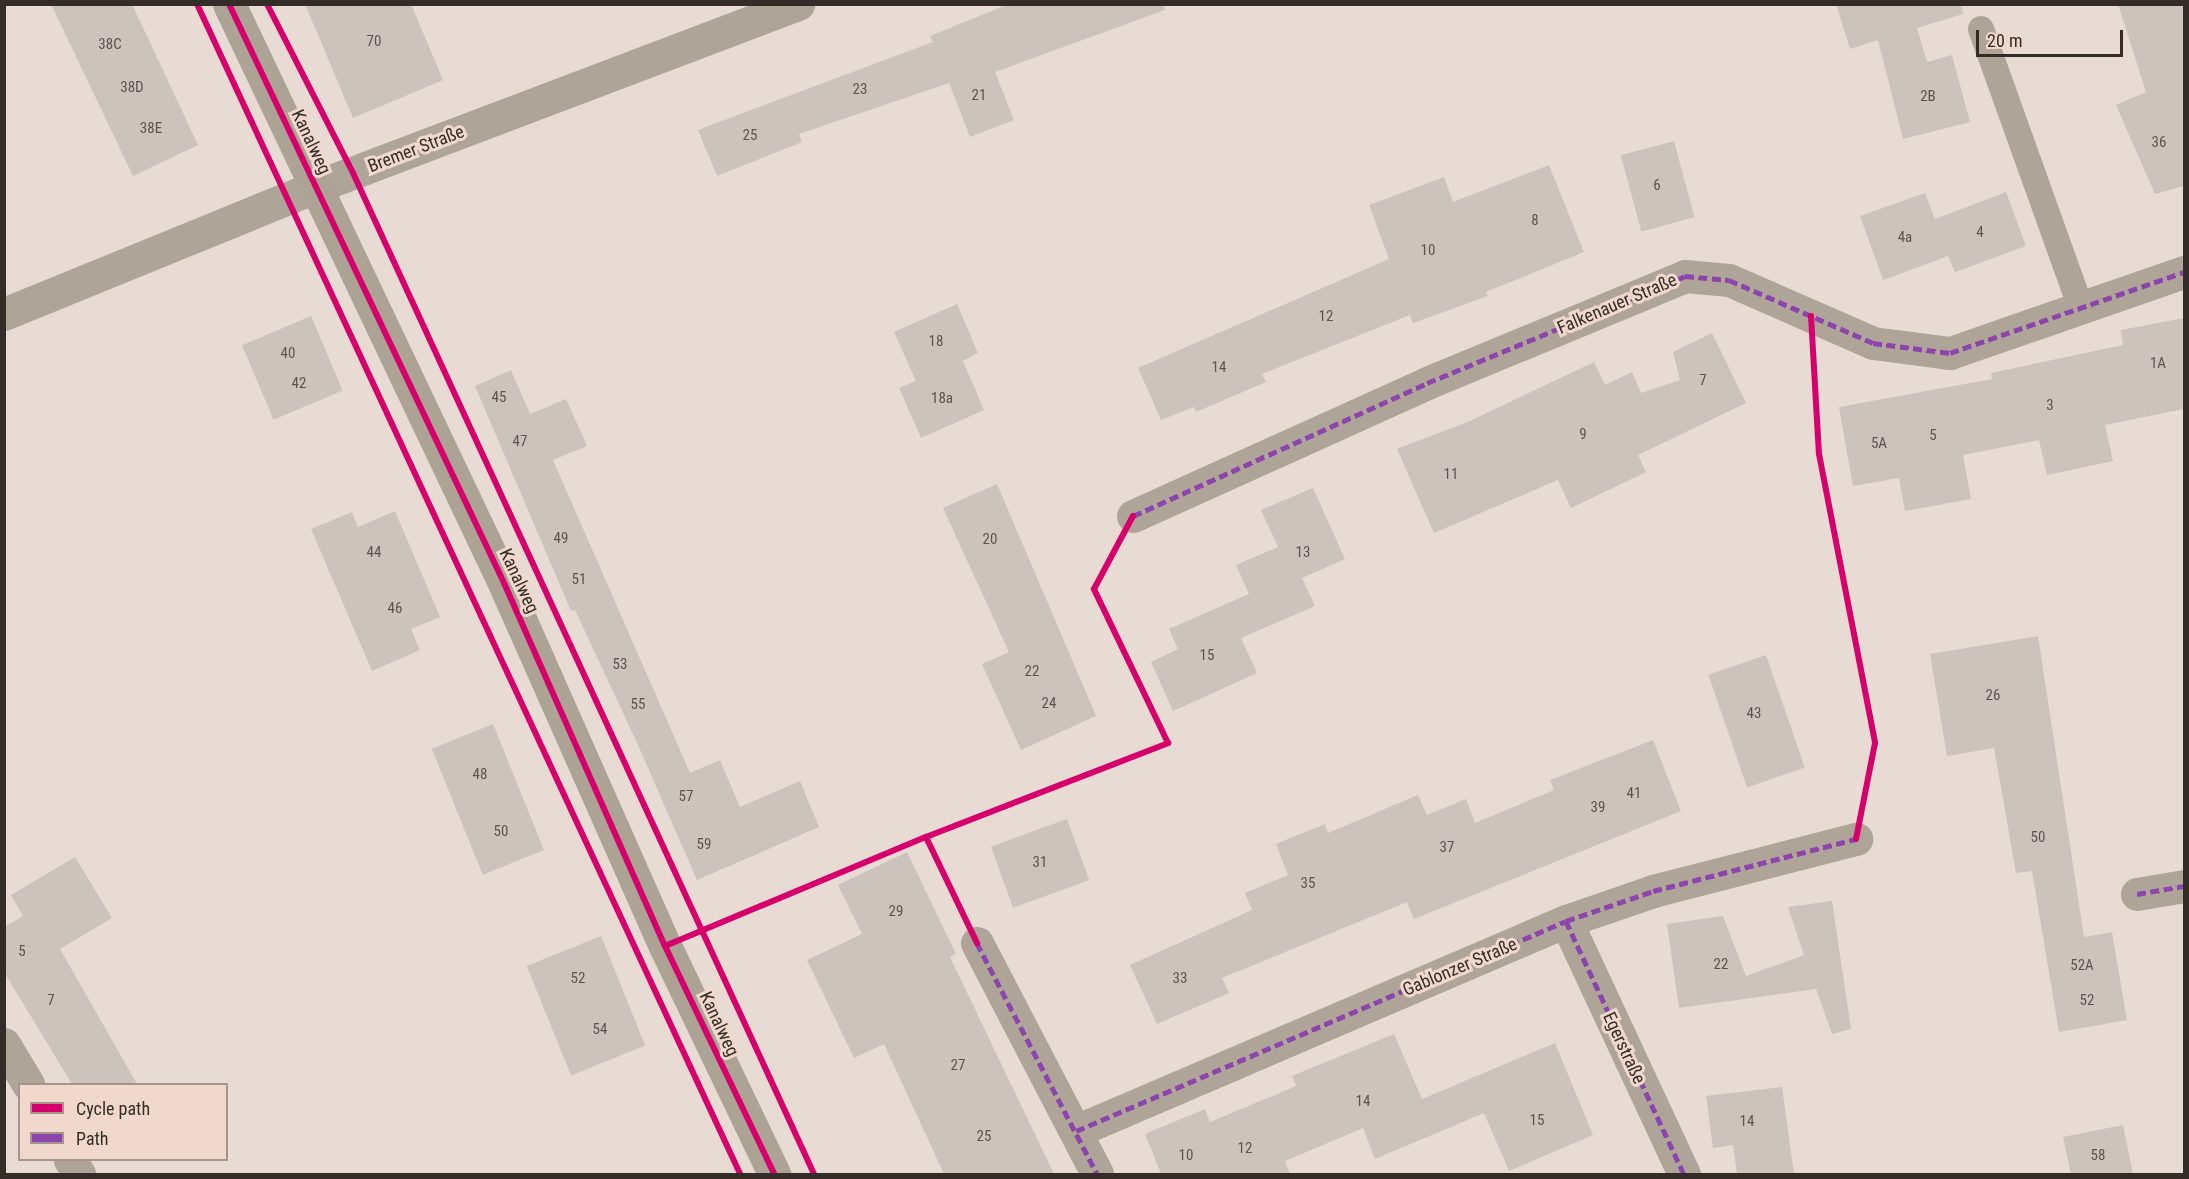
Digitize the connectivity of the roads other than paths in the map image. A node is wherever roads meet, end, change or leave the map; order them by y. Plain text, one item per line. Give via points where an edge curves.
1 (229, 4) edge
2 (798, 4) edge
3 (1981, 29) dead end
4 (315, 186) junction
5 (2184, 272) edge
6 (2082, 308) junction
7 (4, 314) edge
8 (1132, 516) dead end
9 (1856, 839) dead end
10 (2184, 886) edge
11 (2137, 894) dead end
12 (1566, 921) junction
13 (977, 943) dead end
14 (4, 1044) edge
15 (27, 1083) edge
16 (1076, 1131) junction
17 (71, 1161) edge
18 (79, 1174) edge
19 (774, 1174) edge
20 (1098, 1174) edge
21 (1684, 1174) edge

1 - 4 street, Kanalweg
2 - 4 street, Bremer Straße
3 - 6 lane
4 - 7 street, Bremer Straße
4 - 19 street, Kanalweg via 504,584 665,946
5 - 6 street, Falkenauer Straße
6 - 8 street, Falkenauer Straße via 1950,353 1909,351 1873,343 1729,280 1685,276 1417,387
9 - 12 street, Gablonzer Straße via 1653,891
10 - 11 street
12 - 16 street, Gablonzer Straße
12 - 21 street, Egerstraße
13 - 16 street
14 - 15 street
16 - 20 street
17 - 18 street

